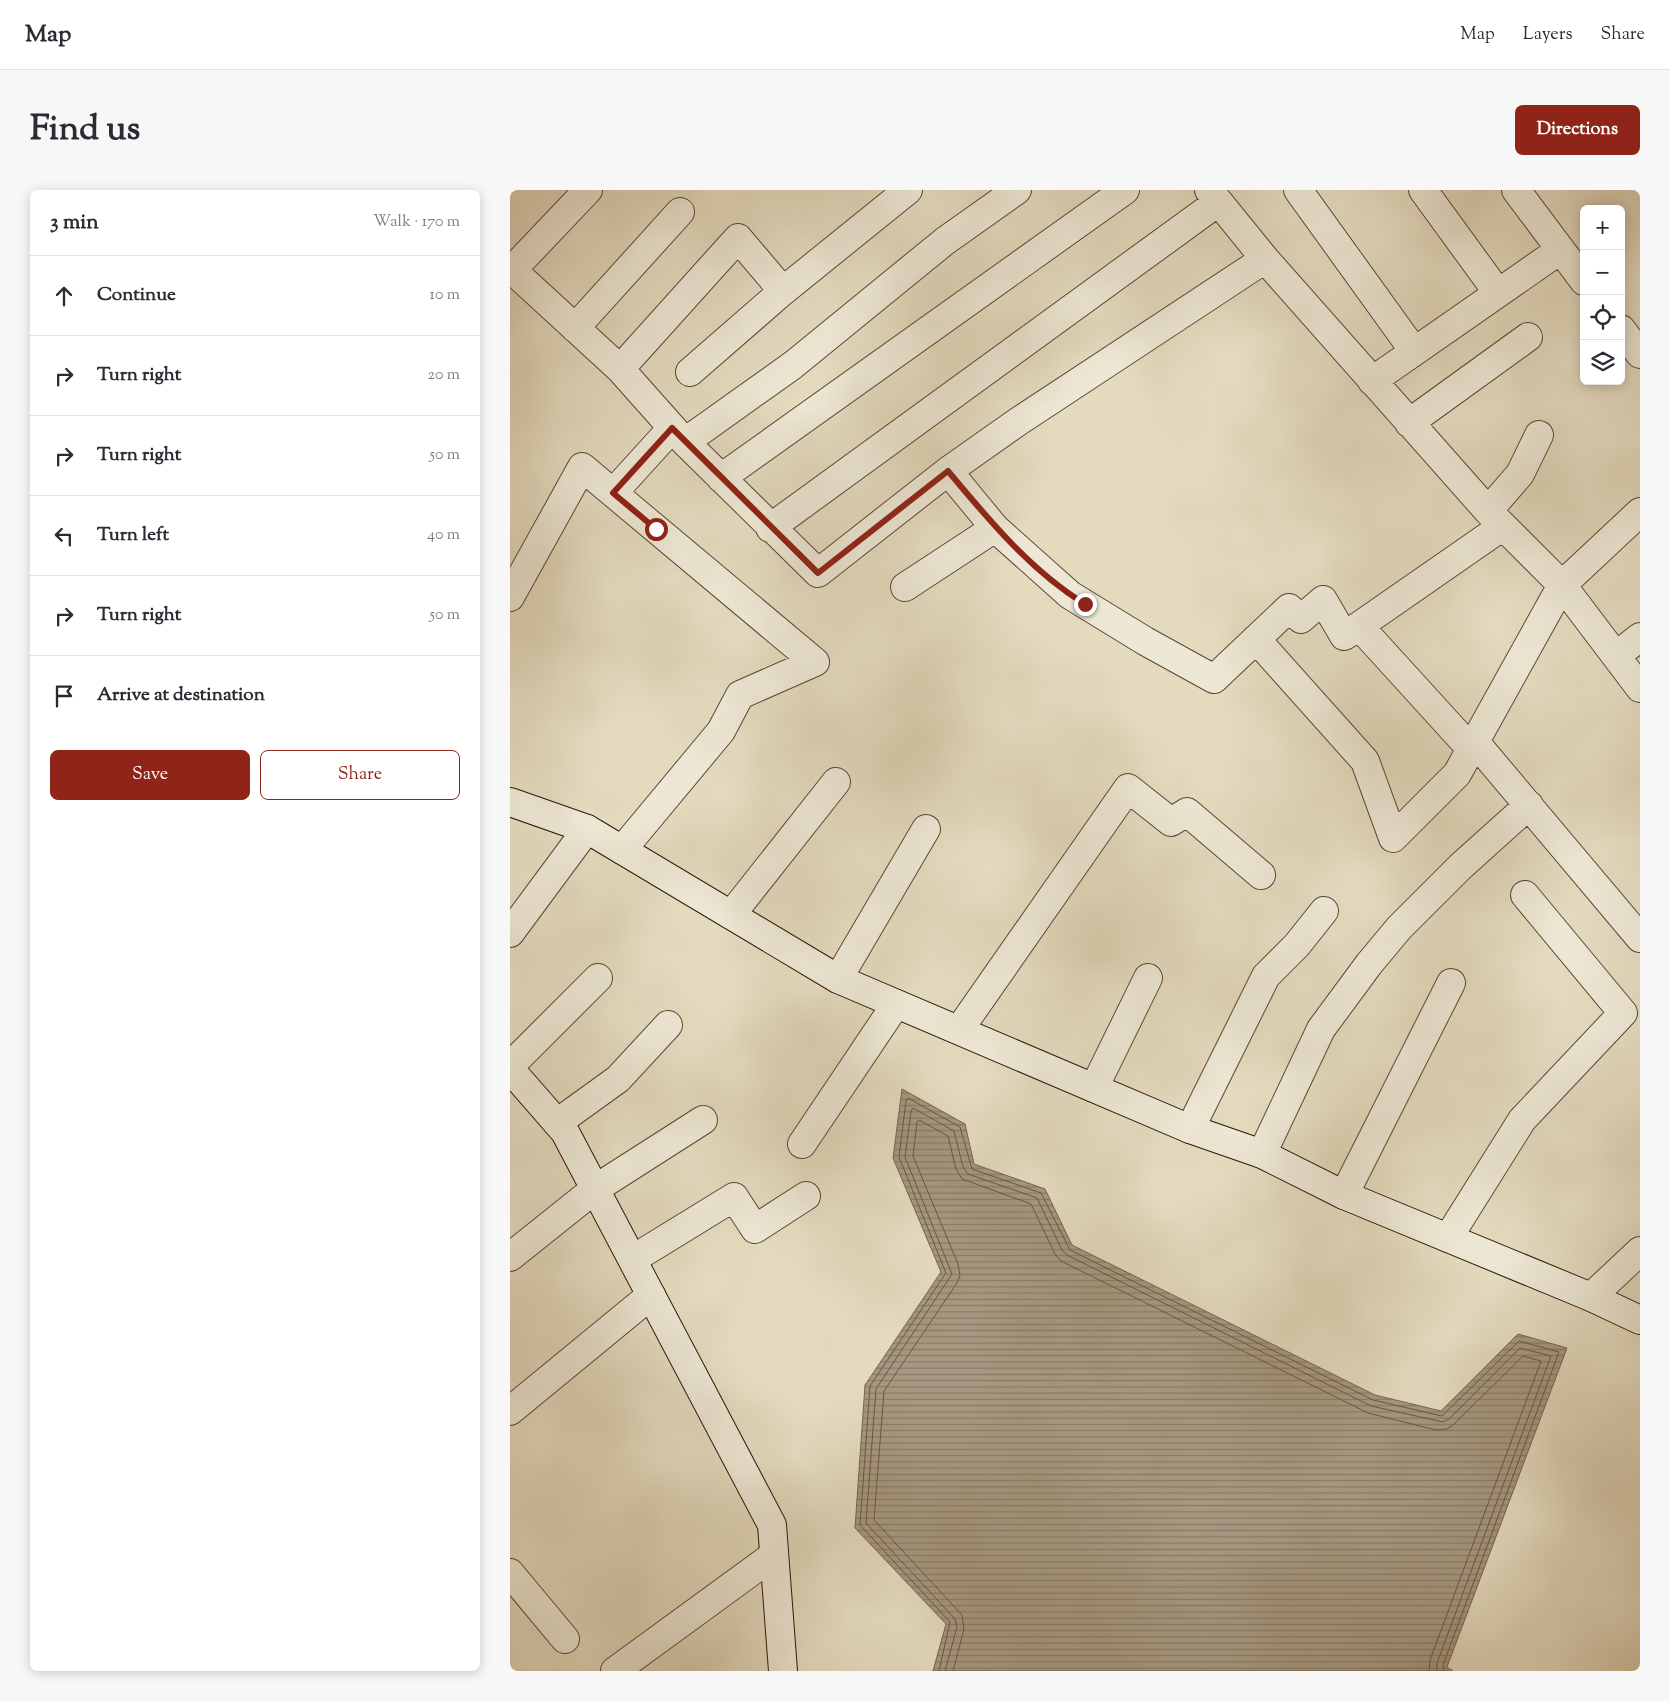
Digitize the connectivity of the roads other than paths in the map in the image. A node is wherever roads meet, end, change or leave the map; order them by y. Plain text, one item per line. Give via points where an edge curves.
1 (588, 190) edge
2 (908, 190) edge
3 (1017, 190) edge
4 (1125, 190) edge
5 (1298, 190) edge
6 (1423, 190) edge
7 (1516, 190) edge
8 (1214, 196) edge
9 (680, 212) dead end
10 (1560, 250) junction
11 (1265, 259) junction
12 (511, 269) edge
13 (1580, 276) edge
14 (783, 291) junction
15 (1498, 293) junction
16 (575, 328) junction
17 (1625, 334) edge
18 (1528, 337) dead end
19 (1414, 351) junction
20 (1640, 354) edge
21 (620, 369) junction
22 (690, 372) dead end
23 (1372, 381) junction
24 (1410, 424) junction
25 (679, 435) junction
26 (1539, 435) dead end
27 (948, 471) junction
28 (721, 478) junction
29 (613, 493) junction
30 (1640, 512) edge
31 (1495, 519) junction
32 (770, 528) junction
33 (995, 528) junction
34 (1562, 585) junction
35 (905, 587) dead end
36 (510, 596) edge
37 (1359, 626) junction
38 (1640, 637) edge
39 (1256, 639) junction
40 (1616, 656) junction
41 (1640, 688) edge
42 (1473, 745) junction
43 (836, 782) dead end
44 (510, 802) edge
45 (1529, 806) junction
46 (587, 829) junction
47 (926, 829) dead end
48 (622, 850) junction
49 (1261, 875) dead end
50 (1525, 895) dead end
51 (1324, 910) dead end
52 (731, 915) junction
53 (510, 933) edge
54 (1640, 938) edge
55 (598, 978) dead end
56 (1148, 978) dead end
57 (838, 979) junction
58 (1450, 983) dead end
59 (896, 1004) junction
60 (1632, 1009) edge
61 (668, 1025) dead end
62 (959, 1030) junction
63 (510, 1068) edge
64 (1094, 1088) junction
65 (703, 1120) dead end
66 (557, 1123) junction
67 (1190, 1129) junction
68 (802, 1144) dead end
69 (1262, 1154) junction
70 (595, 1189) junction
71 (1344, 1195) junction
72 (806, 1196) dead end
73 (1448, 1238) junction
74 (1640, 1251) edge
75 (510, 1258) edge
76 (633, 1259) junction
77 (651, 1295) junction
78 (1591, 1297) junction
79 (1640, 1320) edge
80 (510, 1411) edge
81 (774, 1555) junction
82 (510, 1573) edge
83 (565, 1638) dead end
84 (615, 1671) edge
85 (783, 1671) edge

1 - 12 street
2 - 14 street
3 - 25 street via 945,242 793,365
4 - 28 street
5 - 19 street
6 - 15 street
7 - 10 street
8 - 11 street
8 - 32 street
9 - 16 street
10 - 13 street
10 - 15 street
11 - 23 street
11 - 27 street
12 - 16 street
14 - 21 street via 738,238
14 - 22 street
15 - 19 street
16 - 21 street
17 - 20 street
18 - 24 street
19 - 23 street
21 - 25 street
23 - 24 street
24 - 31 street
25 - 28 street
25 - 29 street
26 - 31 street
27 - 32 street via 818,573
27 - 33 street
28 - 32 street
29 - 36 street via 582,466
29 - 48 street via 815,662 740,695 721,731
30 - 34 street
31 - 34 street
31 - 37 street
33 - 35 street
33 - 39 street via 1070,595 1214,679
34 - 40 street
34 - 42 street
37 - 39 street via 1344,636 1323,600 1301,619 1289,608
37 - 42 street
38 - 40 street
39 - 42 street via 1365,762 1393,838 1457,774
40 - 41 street
42 - 45 street
43 - 52 street
44 - 46 street
45 - 54 street
45 - 69 street via 1460,867 1369,964 1321,1029
46 - 48 street
46 - 53 street
47 - 57 street
48 - 52 street
49 - 62 street via 1187,812 1171,822 1128,788
50 - 60 street
51 - 67 street via 1297,945 1266,976
52 - 57 street
55 - 63 street
56 - 64 street
57 - 59 street
58 - 71 street
59 - 62 street
59 - 68 street
60 - 73 street via 1522,1120
61 - 66 street via 618,1079
62 - 64 street
63 - 66 street
64 - 67 street
65 - 70 street
66 - 70 street
67 - 69 street
69 - 71 street
70 - 75 street
70 - 76 street
71 - 73 street
72 - 76 street via 756,1229 734,1197
73 - 78 street
74 - 78 street
76 - 77 street
77 - 80 street
77 - 81 street via 772,1524
78 - 79 street
81 - 84 street
81 - 85 street
82 - 83 street

